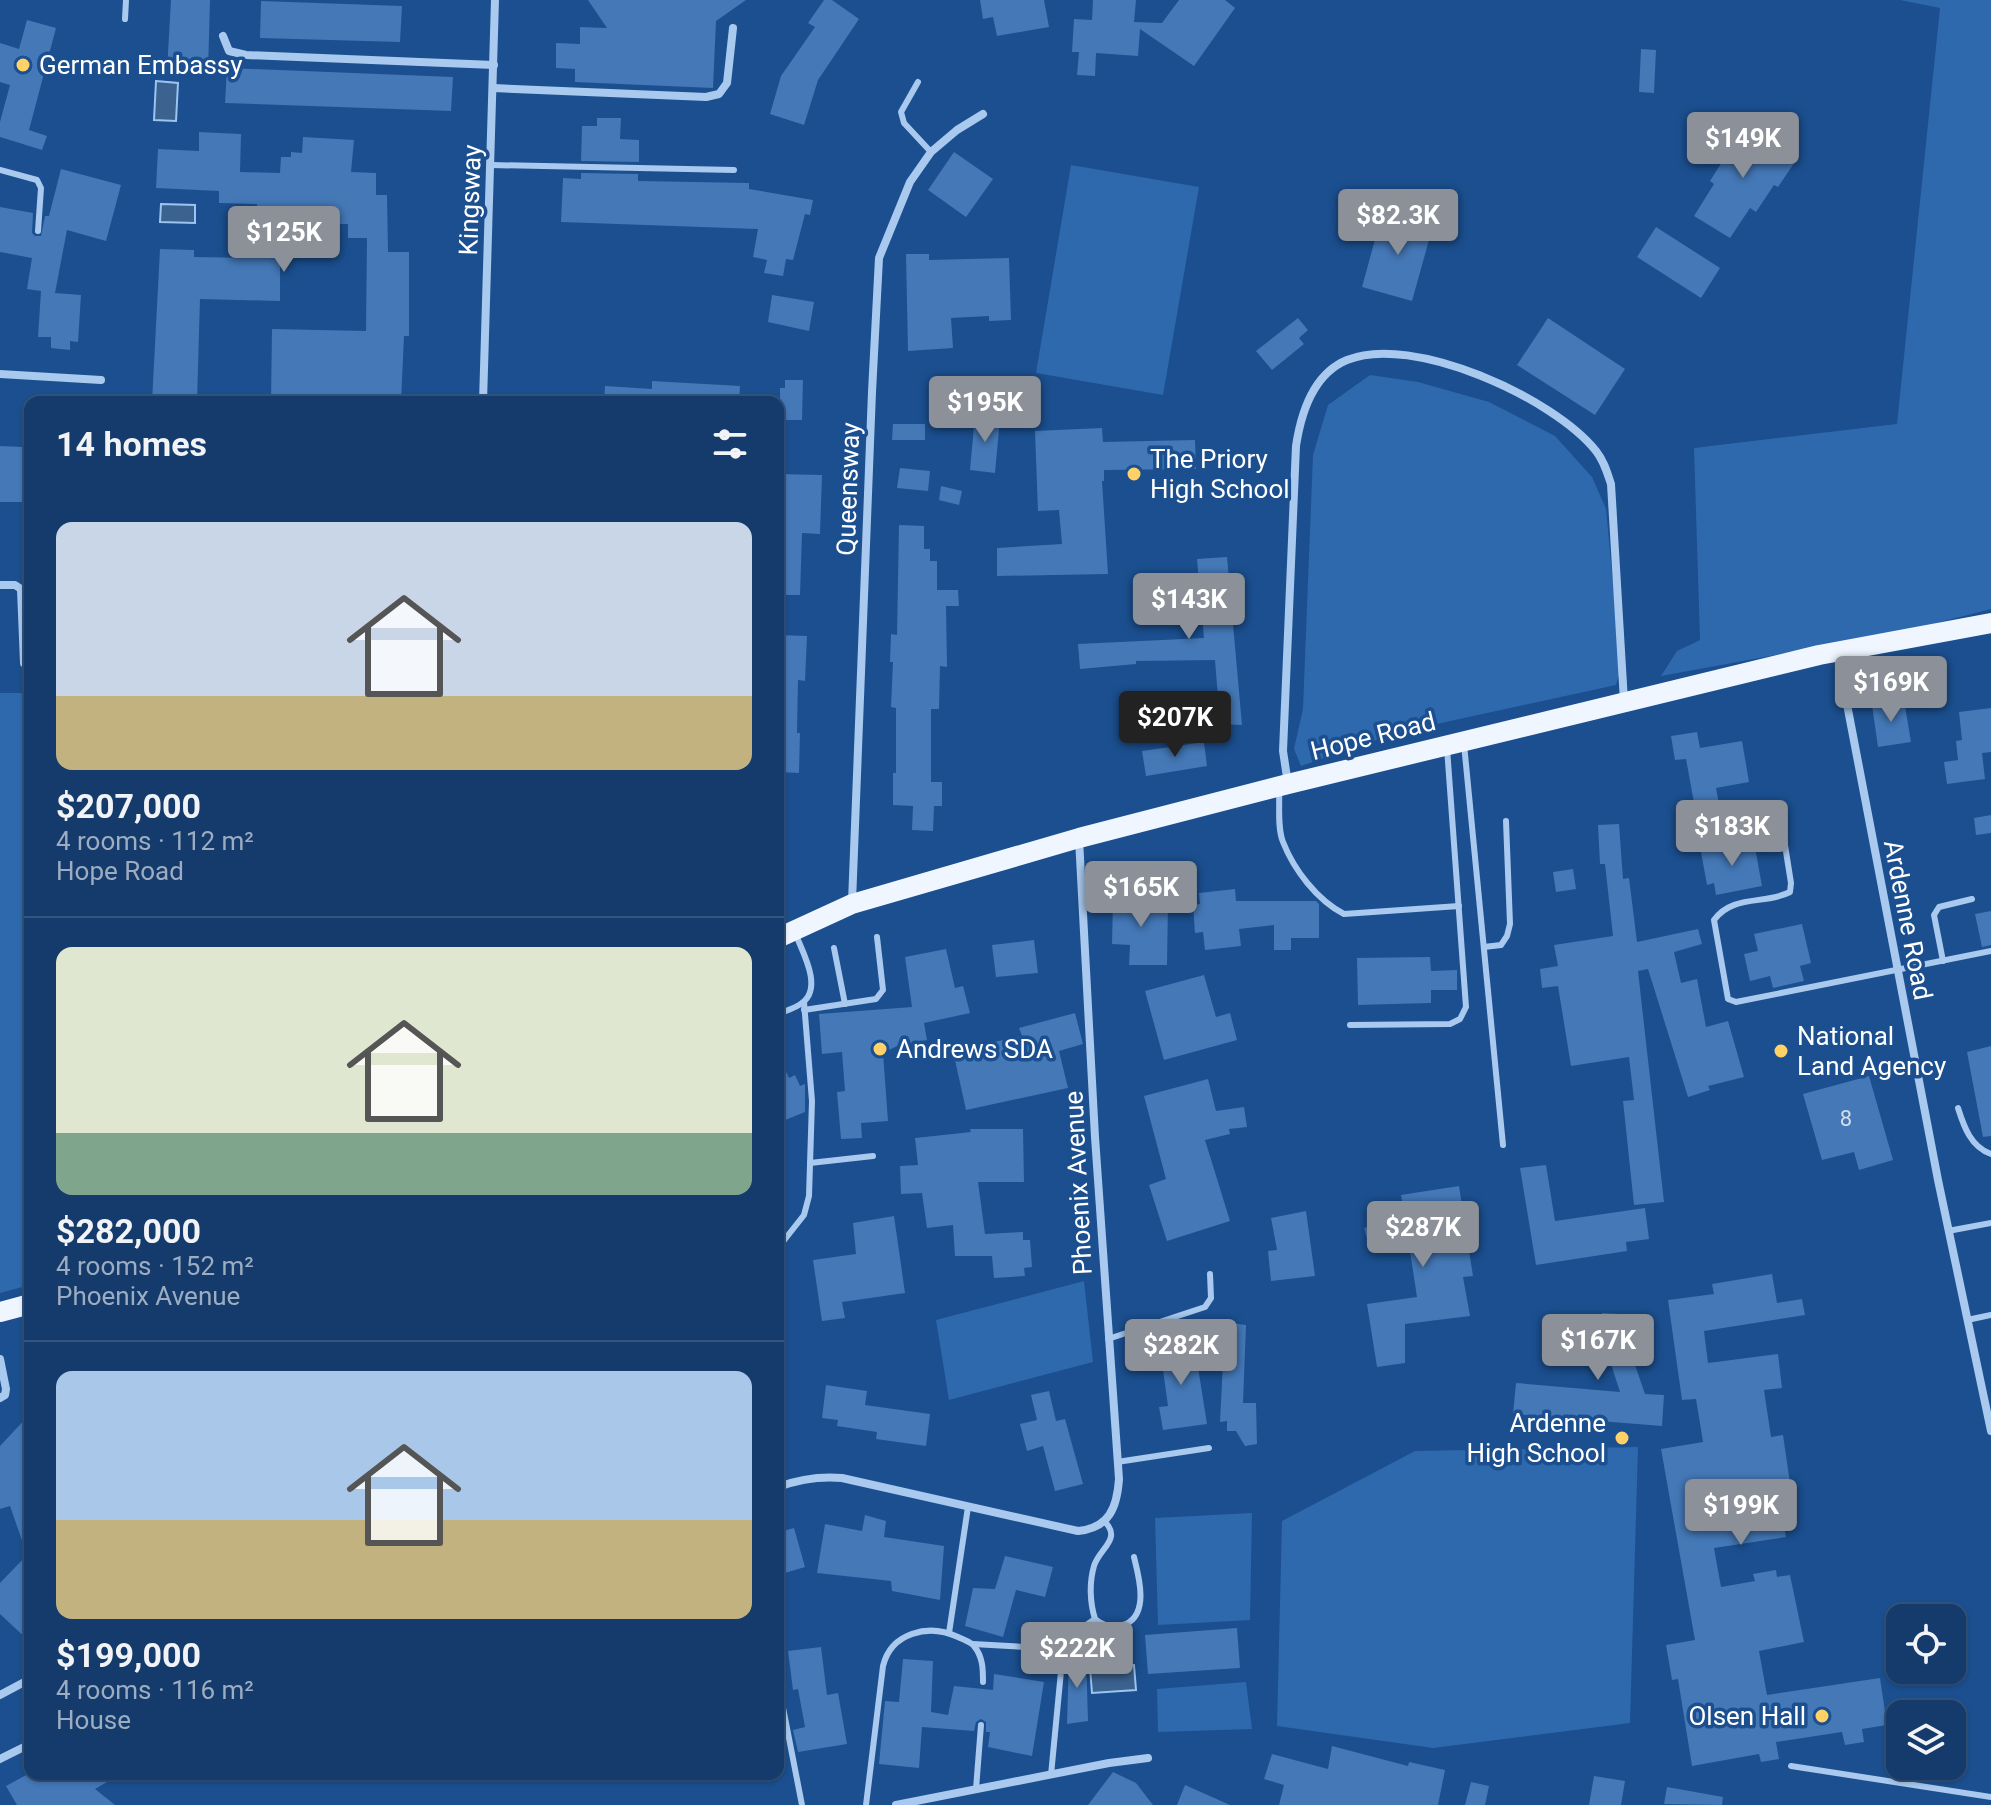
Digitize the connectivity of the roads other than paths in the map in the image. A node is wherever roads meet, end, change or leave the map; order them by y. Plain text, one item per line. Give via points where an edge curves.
1 (126, 0) edge
2 (495, 0) edge
3 (125, 19) dead end
4 (733, 28) dead end
5 (223, 36) dead end
6 (494, 65) junction
7 (918, 82) dead end
8 (493, 88) junction
9 (983, 114) dead end
10 (931, 152) junction
11 (491, 165) junction
12 (0, 170) edge
13 (734, 170) dead end
14 (38, 231) dead end
15 (0, 374) edge
16 (101, 380) dead end
17 (483, 396) edge
18 (0, 585) edge
19 (1991, 623) edge
20 (1837, 652) junction
21 (24, 663) dead end
22 (1624, 702) junction
23 (1455, 743) junction
24 (1284, 785) junction
25 (1506, 821) dead end
26 (1079, 838) junction
27 (1784, 839) dead end
28 (1972, 899) dead end
29 (852, 904) junction
30 (1459, 906) junction
31 (786, 934) edge
32 (877, 937) dead end
33 (1484, 947) junction
34 (834, 948) dead end
35 (1991, 951) edge
36 (1943, 961) junction
37 (1897, 971) junction
38 (845, 1004) junction
39 (804, 1006) junction
40 (784, 1012) edge
41 (1350, 1025) dead end
42 (1958, 1108) dead end
43 (1503, 1145) dead end
44 (1991, 1154) edge
45 (873, 1156) dead end
46 (810, 1163) junction
47 (1991, 1223) edge
48 (1948, 1231) junction
49 (784, 1240) edge
50 (1210, 1274) dead end
51 (24, 1306) edge
52 (0, 1312) edge
53 (1991, 1315) edge
54 (1967, 1320) junction
55 (1108, 1339) junction
56 (0, 1359) edge
57 (1987, 1396) edge
58 (0, 1398) edge
59 (1991, 1431) edge
60 (1209, 1448) dead end
61 (1117, 1462) junction
62 (784, 1485) edge
63 (968, 1507) junction
64 (1105, 1522) junction
65 (1134, 1557) dead end
66 (1095, 1619) junction
67 (949, 1633) junction
68 (973, 1644) junction
69 (1062, 1649) junction
70 (24, 1682) edge
71 (983, 1682) dead end
72 (0, 1695) edge
73 (784, 1713) edge
74 (981, 1725) dead end
75 (24, 1747) edge
76 (1148, 1758) dead end
77 (0, 1759) edge
78 (1791, 1766) dead end
79 (1051, 1775) junction
80 (976, 1789) junction
81 (1991, 1797) edge
82 (802, 1805) edge
83 (866, 1805) edge
84 (896, 1805) edge

1 - 3 lane
2 - 6 street, Kingsway
4 - 8 street via 727,83 719,94
5 - 6 street via 229,51 246,55
6 - 8 street, Kingsway
7 - 10 lane via 901,112 904,123
8 - 11 street, Kingsway
9 - 10 street, Queensway
10 - 29 street, Queensway via 910,182 879,258
11 - 13 lane
11 - 17 street, Kingsway
12 - 14 lane via 37,180
15 - 16 street
18 - 21 street via 21,589
19 - 20 main road, Hope Road
20 - 22 main road, Hope Road
20 - 37 street, Ardenne Road
22 - 23 main road, Hope Road
22 - 24 street via 1611,484 1595,449 1517,392 1461,369 1399,353 1346,360 1314,389 1301,415 1296,446
23 - 24 main road, Hope Road
23 - 30 lane
23 - 33 lane
24 - 26 main road, Hope Road
24 - 30 lane via 1282,840 1311,890 1328,906 1344,914
25 - 33 lane via 1510,924 1501,945
26 - 29 main road, Hope Road
26 - 55 street, Phoenix Avenue
27 - 37 lane via 1790,892 1735,903 1714,920 1728,999 1736,1002
28 - 36 lane via 1935,911
29 - 31 main road, Hope Road
30 - 41 lane via 1466,1007 1460,1019 1450,1024
31 - 39 lane via 811,975
32 - 38 lane via 883,990 876,999
33 - 43 lane
34 - 38 lane
35 - 36 lane
36 - 37 lane
37 - 48 street, Ardenne Road
38 - 39 lane
39 - 40 lane
39 - 46 lane via 812,1101
42 - 44 lane via 1966,1131
45 - 46 lane
46 - 49 lane via 804,1215
47 - 48 lane
48 - 54 street, Ardenne Road
50 - 55 lane via 1211,1298 1205,1307
51 - 52 main road
53 - 54 lane
54 - 57 street, Ardenne Road
55 - 61 street, Phoenix Avenue
56 - 58 street via 6,1389
57 - 59 street, Ardenne Road
60 - 61 lane
61 - 64 street, Phoenix Avenue via 1118,1494
62 - 63 street via 842,1478
63 - 64 street via 1078,1531
63 - 67 lane
64 - 66 lane via 1112,1536 1094,1564
65 - 66 lane via 1140,1608 1134,1620 1112,1627
66 - 69 lane via 1064,1640
67 - 68 lane
67 - 83 lane via 901,1637 887,1651
68 - 69 lane
68 - 71 lane via 983,1663
69 - 79 lane
70 - 72 street
73 - 82 lane
74 - 80 lane
75 - 77 street
76 - 79 street
78 - 81 lane
79 - 80 street
80 - 84 street

